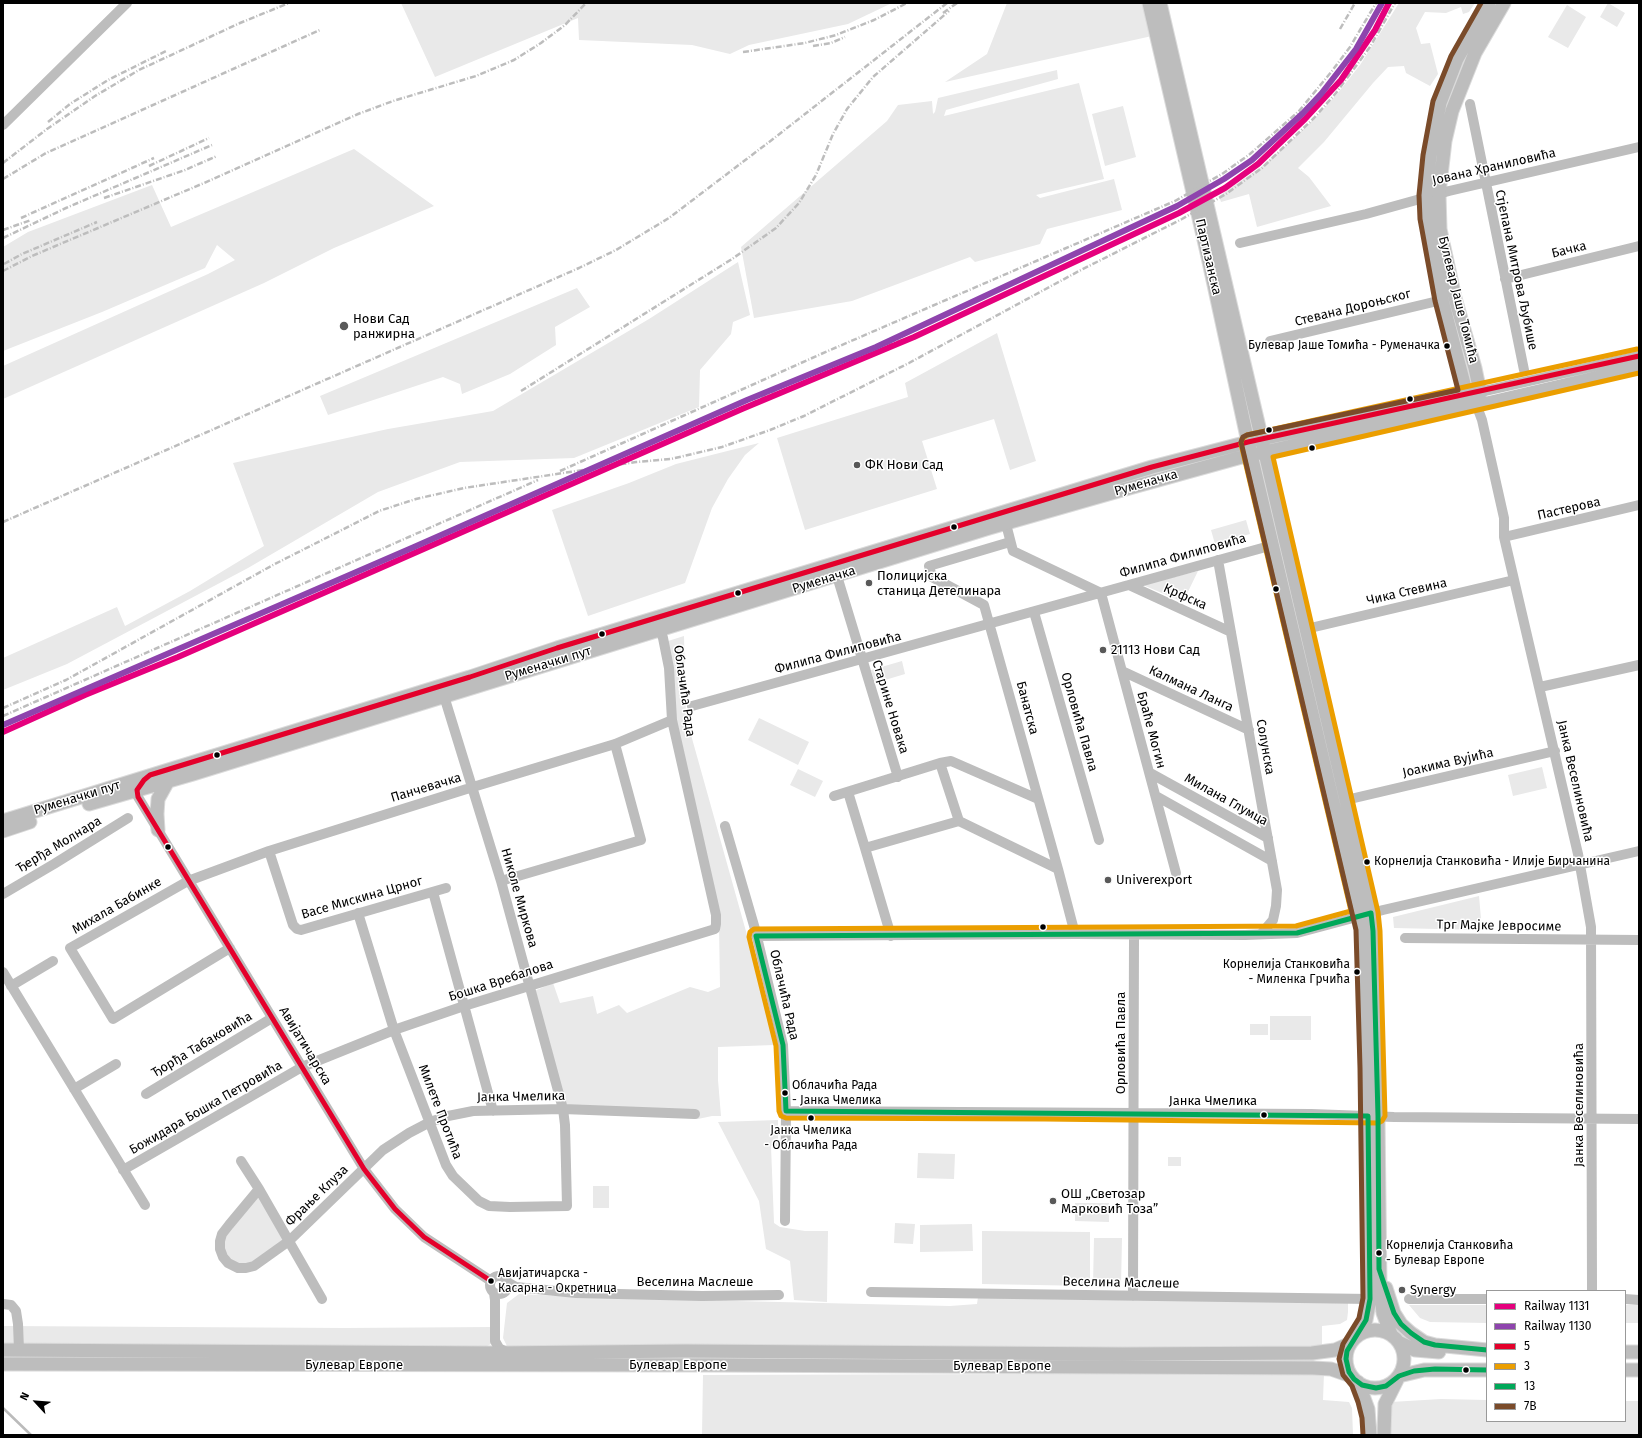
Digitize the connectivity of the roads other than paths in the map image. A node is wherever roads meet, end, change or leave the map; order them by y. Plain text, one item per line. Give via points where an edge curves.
1 (127, 3) edge
2 (1149, 3) edge
3 (1160, 3) edge
4 (1489, 3) edge
5 (1504, 3) edge
6 (1470, 104) dead end
7 (3, 125) edge
8 (1639, 147) edge
9 (1485, 182) junction
10 (1439, 193) junction
11 (1426, 196) junction
12 (1240, 243) dead end
13 (1639, 246) edge
14 (1505, 279) junction
15 (1442, 300) junction
16 (1270, 341) dead end
17 (1639, 356) edge
18 (1639, 366) edge
19 (1524, 370) dead end
20 (1475, 397) junction
21 (1262, 439) junction
22 (1248, 442) junction
23 (1265, 452) junction
24 (1251, 455) junction
25 (1639, 506) edge
26 (1006, 524) junction
27 (1504, 537) junction
28 (1010, 542) junction
29 (1273, 545) junction
30 (1218, 560) junction
31 (837, 576) junction
32 (1514, 580) junction
33 (1129, 585) junction
34 (1101, 593) junction
35 (1034, 612) junction
36 (659, 624) junction
37 (990, 624) junction
38 (1306, 629) junction
39 (1231, 632) junction
40 (862, 660) junction
41 (1639, 665) edge
42 (1122, 671) junction
43 (1540, 687) junction
44 (444, 696) junction
45 (692, 706) dead end
46 (672, 720) junction
47 (1249, 730) junction
48 (615, 744) junction
49 (1555, 751) junction
50 (940, 763) junction
51 (1150, 773) junction
52 (150, 775) junction
53 (898, 777) junction
54 (168, 781) junction
55 (473, 787) junction
56 (137, 790) junction
57 (848, 792) junction
58 (834, 796) dead end
59 (1156, 796) junction
60 (1038, 800) junction
61 (1346, 800) junction
62 (128, 818) dead end
63 (3, 821) edge
64 (958, 821) junction
65 (725, 826) dead end
66 (158, 830) junction
67 (3, 831) edge
68 (1268, 838) junction
69 (1099, 840) dead end
70 (865, 848) junction
71 (269, 851) junction
72 (1639, 851) edge
73 (1272, 862) junction
74 (1580, 864) junction
75 (1058, 869) junction
76 (1176, 873) dead end
77 (188, 881) junction
78 (501, 881) junction
79 (446, 888) dead end
80 (433, 892) junction
81 (3, 894) edge
82 (358, 913) junction
83 (1366, 915) junction
84 (712, 931) joint
85 (1075, 934) junction
86 (1261, 934) junction
87 (1134, 935) junction
88 (756, 936) junction
89 (891, 936) junction
90 (1405, 938) dead end
91 (1593, 940) junction
92 (1639, 940) edge
93 (230, 948) junction
94 (53, 961) dead end
95 (3, 972) edge
96 (11, 986) junction
97 (530, 986) junction
98 (464, 1006) junction
99 (272, 1018) junction
100 (394, 1030) junction
101 (116, 1064) dead end
102 (302, 1067) junction
103 (74, 1089) junction
104 (146, 1094) dead end
105 (563, 1109) junction
106 (493, 1111) junction
107 (786, 1111) junction
108 (1134, 1113) junction
109 (695, 1114) dead end
110 (1373, 1116) junction
111 (1592, 1118) junction
112 (1639, 1119) edge
113 (430, 1122) junction
114 (241, 1161) dead end
115 (364, 1169) junction
116 (123, 1170) junction
117 (259, 1189) junction
118 (145, 1205) dead end
119 (785, 1221) dead end
120 (289, 1241) junction
121 (1379, 1269) junction
122 (491, 1281) junction
123 (511, 1286) junction
124 (1592, 1290) edge
125 (871, 1292) dead end
126 (779, 1295) dead end
127 (496, 1296) junction
128 (1133, 1296) junction
129 (322, 1299) dead end
130 (1370, 1299) junction
131 (1409, 1299) dead end
132 (1486, 1299) edge
133 (1626, 1300) edge
134 (1639, 1300) edge
135 (3, 1304) edge
136 (1396, 1338) junction
137 (494, 1341) junction
138 (1352, 1342) junction
139 (3, 1350) edge
140 (18, 1350) junction
141 (1486, 1351) edge
142 (1486, 1351) edge
143 (1626, 1352) edge
144 (1639, 1352) edge
145 (486, 1353) junction
146 (508, 1353) junction
147 (3, 1364) edge
148 (1486, 1370) edge
149 (1626, 1370) edge
150 (1639, 1370) edge
151 (1398, 1377) junction
152 (1355, 1379) junction
153 (1370, 1435) edge
154 (1384, 1435) edge

1 - 7 street
2 - 22 main road, Партизанска
3 - 21 main road, Партизанска
4 - 11 main road, Булевар Јаше Томића via 1457,59 1440,103
5 - 10 main road, Булевар Јаше Томића via 1475,53 1452,111 1445,141
6 - 9 street, Стјепана Митрова Љубише
8 - 9 street, Јована Храниловића
9 - 10 street, Јована Храниловића
9 - 14 street, Стјепана Митрова Љубише
10 - 11 street, Јована Храниловића
10 - 20 main road, Булевар Јаше Томића via 1440,229 1455,298 1475,368
11 - 12 street, Јована Храниловића via 1366,214
11 - 15 main road, Булевар Јаше Томића via 1428,224
13 - 14 street, Бачка
14 - 19 street, Стјепана Митрова Љубише
15 - 16 street, Стевана Дороњског
15 - 20 main road, Булевар Јаше Томића
17 - 20 street, Руменачка
18 - 20 street, Руменачка
20 - 21 main road, Руменачка
20 - 23 main road, Руменачка
20 - 27 street, Јанка Веселиновића via 1504,518
21 - 22 main road, Руменачка
21 - 23 main road, Партизанска
22 - 24 main road, Партизанска
22 - 36 main road, Руменачка via 1152,467
23 - 24 main road, Руменачка
23 - 38 main road, Партизанска
24 - 26 main road, Руменачка
24 - 29 main road, Партизанска
25 - 27 street, Пастерова
26 - 28 street
26 - 31 main road, Руменачка
27 - 32 street, Јанка Веселиновића
28 - 34 street via 1013,551
28 - 37 street via 929,566 932,577 984,605
29 - 30 street, Филипа Филиповића
29 - 83 main road, Партизанска via 1355,898
30 - 33 street, Филипа Филиповића
30 - 39 street, Солунска
31 - 36 main road, Руменачка via 756,600
31 - 40 street, Старине Новака
32 - 38 street, Чика Стевина
32 - 43 street, Јанка Веселиновића
33 - 34 street, Филипа Филиповића
33 - 39 street, Крфска
34 - 35 street, Филипа Филиповића
34 - 42 street, Браће Могин
35 - 37 street, Филипа Филиповића
35 - 69 street, Орловића Павла
36 - 44 main road, Руменачки пут
36 - 46 street, Облачића Рада via 669,668
36 - 52 main road, Руменачки пут
37 - 40 street, Филипа Филиповића
37 - 60 street, Банатска
38 - 61 main road, Партизанска
39 - 47 street, Солунска
40 - 45 street, Филипа Филиповића
40 - 53 street, Старине Новака
41 - 43 street
42 - 47 street, Калмана Ланга
42 - 51 street, Браће Могин
43 - 49 street, Јанка Веселиновића
44 - 54 main road, Руменачки пут
44 - 55 street, Николе Миркова
46 - 48 street, Панчевачка
46 - 84 street, Облачића Рада via 716,915 716,924
47 - 68 street, Солунска
48 - 55 street, Панчевачка
48 - 78 street via 641,840
49 - 61 street, Јоакима Вујића
49 - 74 street, Јанка Веселиновића
50 - 53 street
50 - 60 street via 951,761
50 - 64 street
51 - 59 street, Браће Могин
51 - 68 street, Милана Глумца
52 - 56 street, Руменачки пут
52 - 63 main road, Руменачки пут
53 - 57 street
54 - 56 main road, Руменачки пут
54 - 66 main road via 158,799
55 - 71 street, Панчевачка
55 - 78 street, Николе Миркова
56 - 66 street, Авијатичарска via 138,797
56 - 67 main road, Руменачки пут
57 - 58 street
57 - 70 street
59 - 73 street
59 - 76 street, Браће Могин
60 - 75 street, Банатска
61 - 83 main road, Партизанска
62 - 81 street, Ђерђа Молнара
64 - 70 street
64 - 75 street
65 - 88 street, Облачића Рада
66 - 77 street, Авијатичарска
68 - 73 street, Солунска
70 - 89 street
71 - 77 street, Панчевачка
71 - 82 street, Васе Мискина Црног via 293,925 298,929 305,930
72 - 74 street
73 - 86 street, Солунска via 1277,890 1276,906 1273,920
74 - 83 street
74 - 91 street, Јанка Веселиновића
75 - 85 street, Банатска
77 - 93 street, Авијатичарска
77 - 93 street, Михала Бабинке via 70,948 113,1019
78 - 97 street, Николе Миркова
79 - 80 street, Васе Мискина Црног
80 - 82 street, Васе Мискина Црног
80 - 98 street
82 - 100 street, Милете Протића
83 - 86 street via 1297,933
83 - 110 main road via 1364,938
84 - 97 street, Бошка Вребалова
85 - 87 street
85 - 89 street
86 - 87 street
87 - 108 street, Орловића Павла
88 - 89 street
88 - 107 street, Облачића Рада via 783,1045
90 - 91 street, Трг Мајке Јевросиме
91 - 92 street, Трг Мајке Јевросиме
91 - 111 street, Јанка Веселиновића
93 - 99 street, Авијатичарска
94 - 96 street
95 - 96 street
96 - 103 street
97 - 98 street, Бошка Вребалова
97 - 105 street, Николе Миркова
98 - 100 street, Бошка Вребалова
98 - 106 street
99 - 102 street, Авијатичарска
99 - 104 street, Ђорђа Табаковића
100 - 102 street, Бошка Вребалова
100 - 113 street, Милете Протића
101 - 103 street
102 - 115 street, Авијатичарска
102 - 116 street, Божидара Бошка Петровића
103 - 116 street
105 - 106 street, Јанка Чмелика
105 - 109 street, Јанка Чмелика
105 - 113 street, Милете Протића via 567,1206 503,1207 489,1206 479,1201 453,1176 446,1165
106 - 113 street, Јанка Чмелика via 464,1112
107 - 108 street, Јанка Чмелика
107 - 119 street, Облачића Рада
108 - 110 street, Јанка Чмелика
108 - 128 street, Орловића Павла
110 - 111 street, Јанка Чмелика
110 - 121 main road
110 - 130 main road
111 - 112 street, Јанка Чмелика
111 - 124 street, Јанка Веселиновића
113 - 115 street, Јанка Чмелика via 383,1150
114 - 117 street, Фрање Клуза
115 - 120 street, Фрање Клуза
115 - 122 street, Авијатичарска via 396,1209 424,1237
116 - 118 street
117 - 120 street, Фрање Клуза
117 - 120 street, Фрање Клуза via 222,1234 220,1245 223,1257 235,1267 246,1268 257,1264
120 - 129 street, Фрање Клуза
121 - 136 main road via 1383,1313
121 - 141 main road via 1394,1312 1401,1324 1411,1333 1435,1346
122 - 123 street via 500,1276
122 - 127 street via 490,1286
123 - 126 street, Веселина Маслеше via 597,1294
123 - 127 street via 505,1293
125 - 128 street, Веселина Маслеше
127 - 137 street
128 - 130 street, Веселина Маслеше
130 - 138 main road via 1366,1320
131 - 132 street
133 - 134 street
135 - 140 street via 11,1305 16,1311
136 - 138 main road via 1381,1330 1371,1330 1361,1333
136 - 142 main road via 1415,1350
136 - 151 main road via 1404,1351 1405,1360
137 - 145 street
137 - 146 street via 499,1348
138 - 146 main road, Булевар Европе via 1335,1350 1305,1353
138 - 152 main road via 1346,1359
139 - 140 main road, Булевар Европе
140 - 145 main road, Булевар Европе
143 - 144 main road
145 - 146 main road, Булевар Европе
147 - 152 main road, Булевар Европе via 1306,1368 1331,1369
148 - 151 main road via 1424,1370
149 - 150 main road
151 - 152 main road via 1381,1388 1371,1388
151 - 154 main road via 1385,1404
152 - 153 main road via 1368,1409

